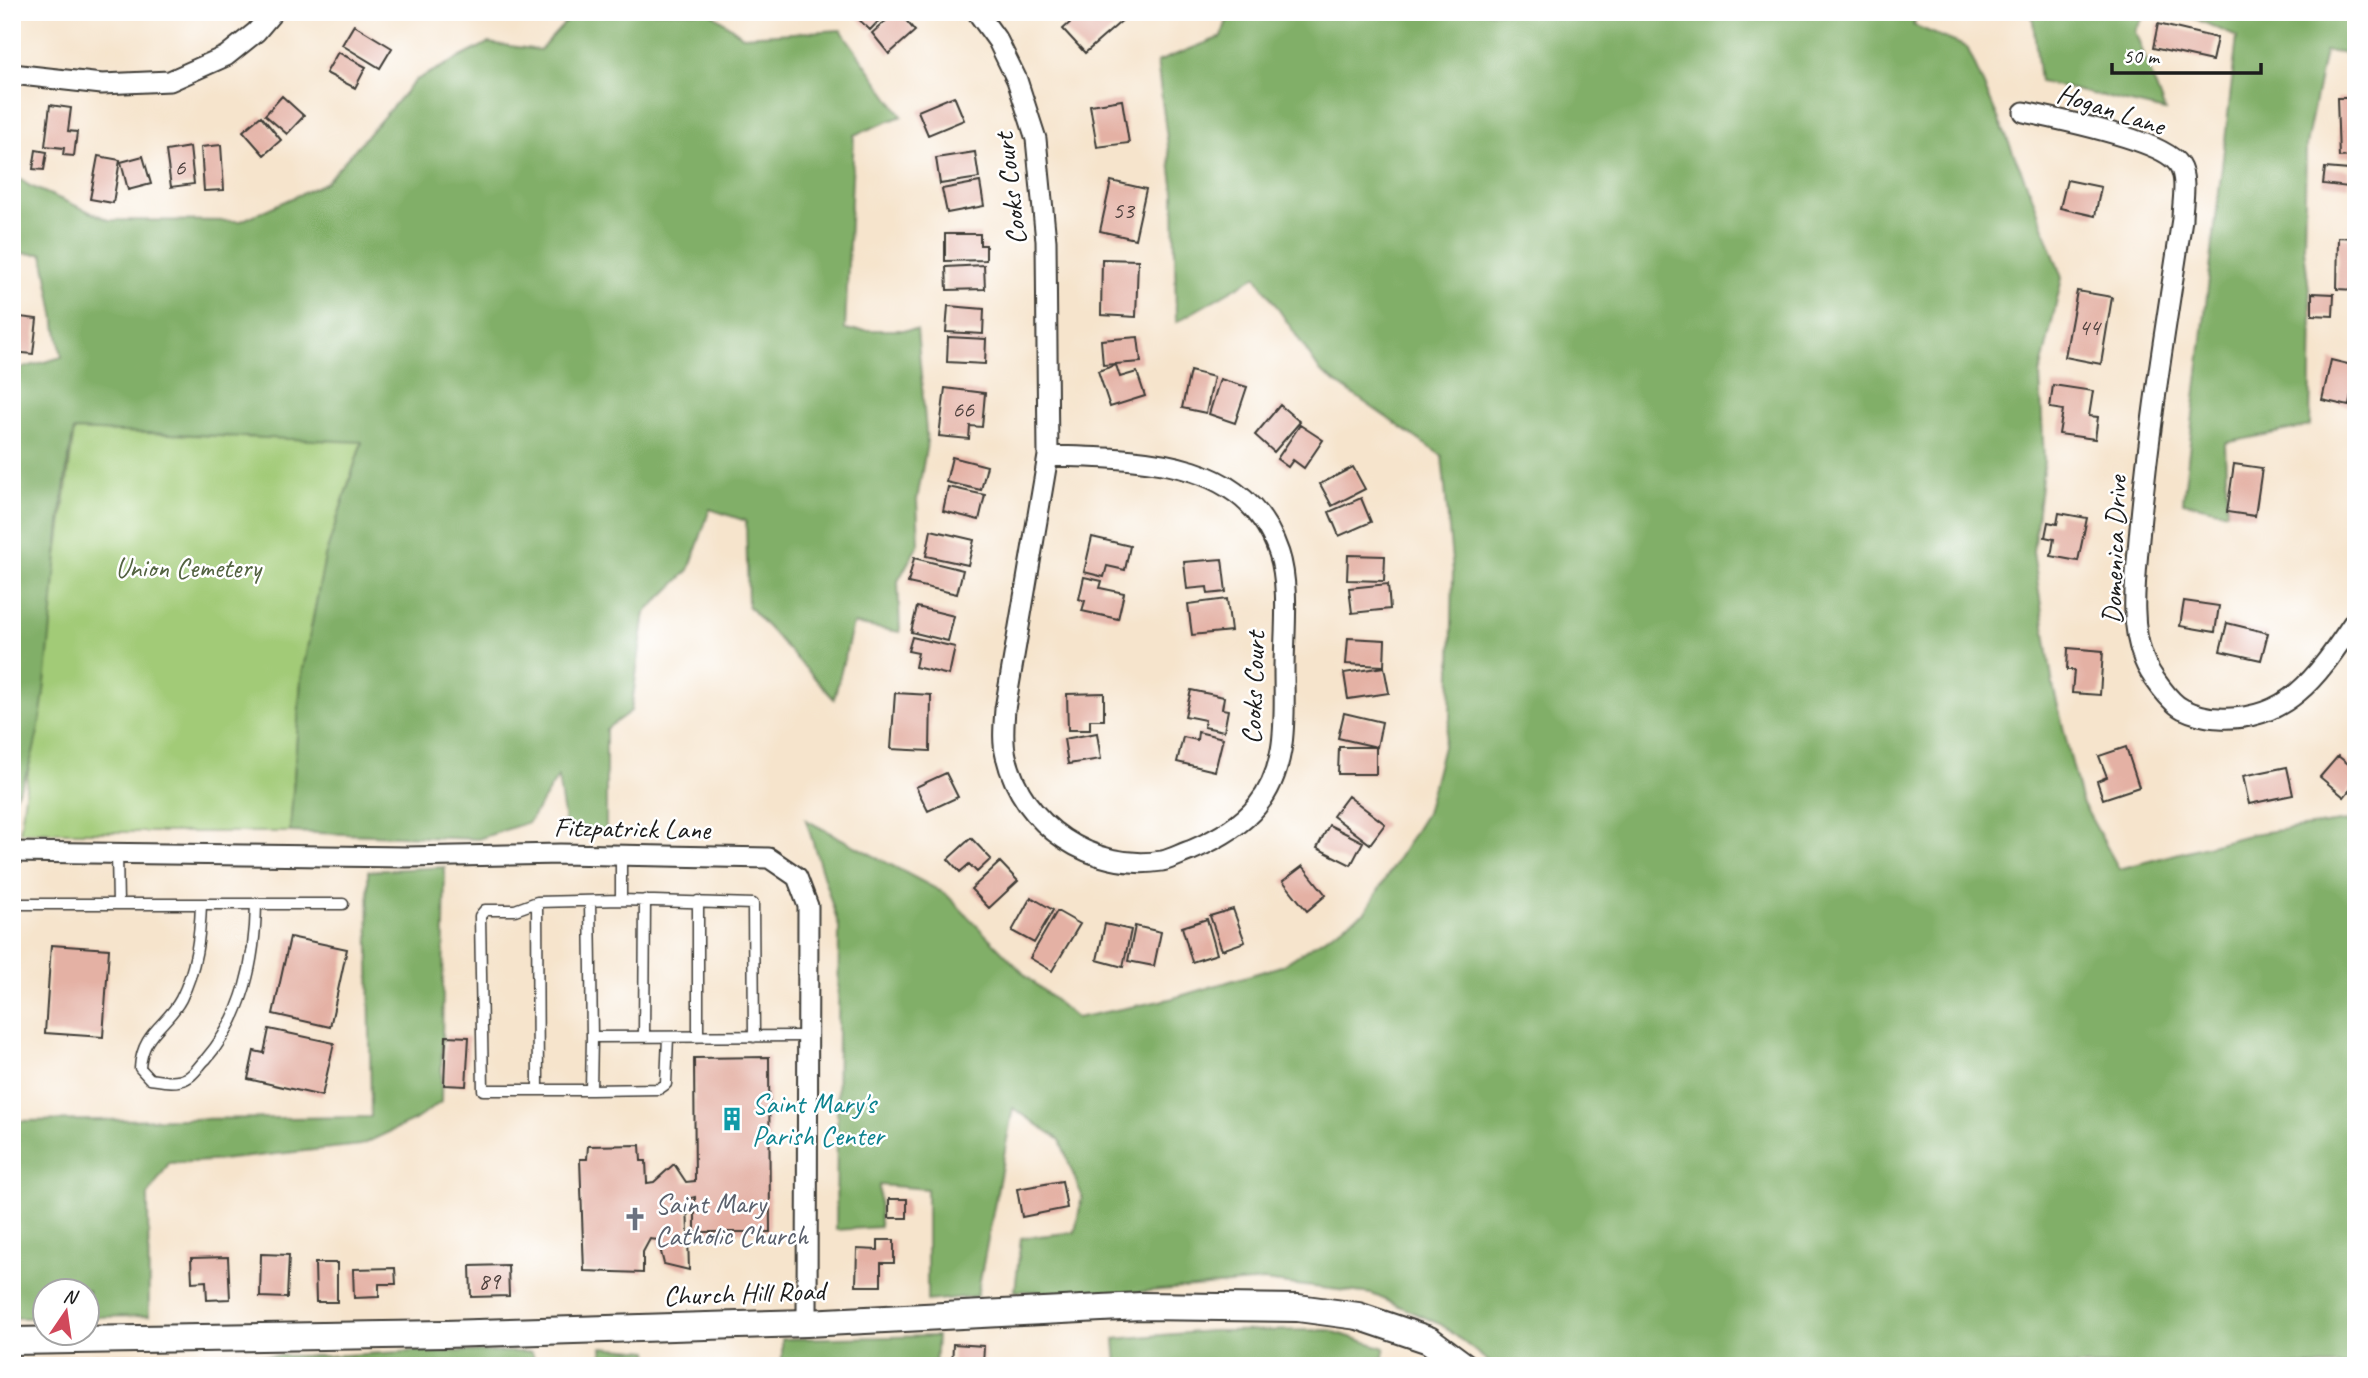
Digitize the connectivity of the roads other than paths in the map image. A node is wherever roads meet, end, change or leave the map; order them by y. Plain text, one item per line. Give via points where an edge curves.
1 (273, 12) edge
2 (977, 12) edge
3 (12, 74) edge
4 (2024, 113) dead end
5 (2179, 164) joint
6 (1048, 456) junction
7 (2356, 619) edge
8 (12, 852) edge
9 (117, 854) junction
10 (621, 855) junction
11 (621, 900) junction
12 (645, 900) junction
13 (698, 901) junction
14 (537, 902) junction
15 (590, 902) junction
16 (12, 904) edge
17 (118, 904) junction
18 (201, 904) junction
19 (256, 904) junction
20 (343, 904) dead end
21 (807, 1036) junction
22 (592, 1037) junction
23 (644, 1037) junction
24 (668, 1037) junction
25 (698, 1037) junction
26 (754, 1037) junction
27 (538, 1090) junction
28 (592, 1090) junction
29 (807, 1323) junction
30 (12, 1341) edge
31 (1464, 1366) edge

1 - 3 street via 226,56 170,81 102,84
2 - 6 street, Cooks Court via 1017,80 1036,139 1046,241
4 - 5 street, Hogan Lane via 2123,136 2161,151
5 - 7 street, Domenica Drive via 2182,219 2145,463 2136,584 2136,625 2144,660 2181,709 2210,718 2242,719 2281,706 2322,670
6 - 6 street, Cooks Court via 1005,709 1006,758 1022,796 1060,837 1105,859 1164,860 1231,829 1257,806 1273,779 1283,741 1284,582 1279,553 1261,517 1245,499 1199,472 1133,459
8 - 9 street, Fitzpatrick Lane
9 - 10 street, Fitzpatrick Lane
9 - 17 lane
10 - 11 lane
10 - 21 street, Fitzpatrick Lane via 769,858 797,877 808,906
11 - 12 lane
11 - 15 lane
12 - 13 lane
12 - 23 lane
13 - 25 lane
13 - 26 lane via 752,904
14 - 15 lane
14 - 27 lane
14 - 27 lane via 515,910 485,911 480,916 483,1090
15 - 22 lane
16 - 17 lane
17 - 18 lane
18 - 19 lane
18 - 19 lane via 194,965 180,1001 141,1052 141,1068 150,1079 172,1082 189,1078 217,1045 249,976
19 - 20 lane
21 - 26 lane
21 - 29 street, Fitzpatrick Lane
22 - 23 lane
22 - 28 lane
23 - 24 lane
24 - 25 lane
24 - 28 lane via 663,1088
25 - 26 lane
27 - 28 lane
29 - 30 street, Church Hill Road via 445,1335
29 - 31 street, Church Hill Road via 1141,1306 1298,1308 1358,1316 1429,1340

